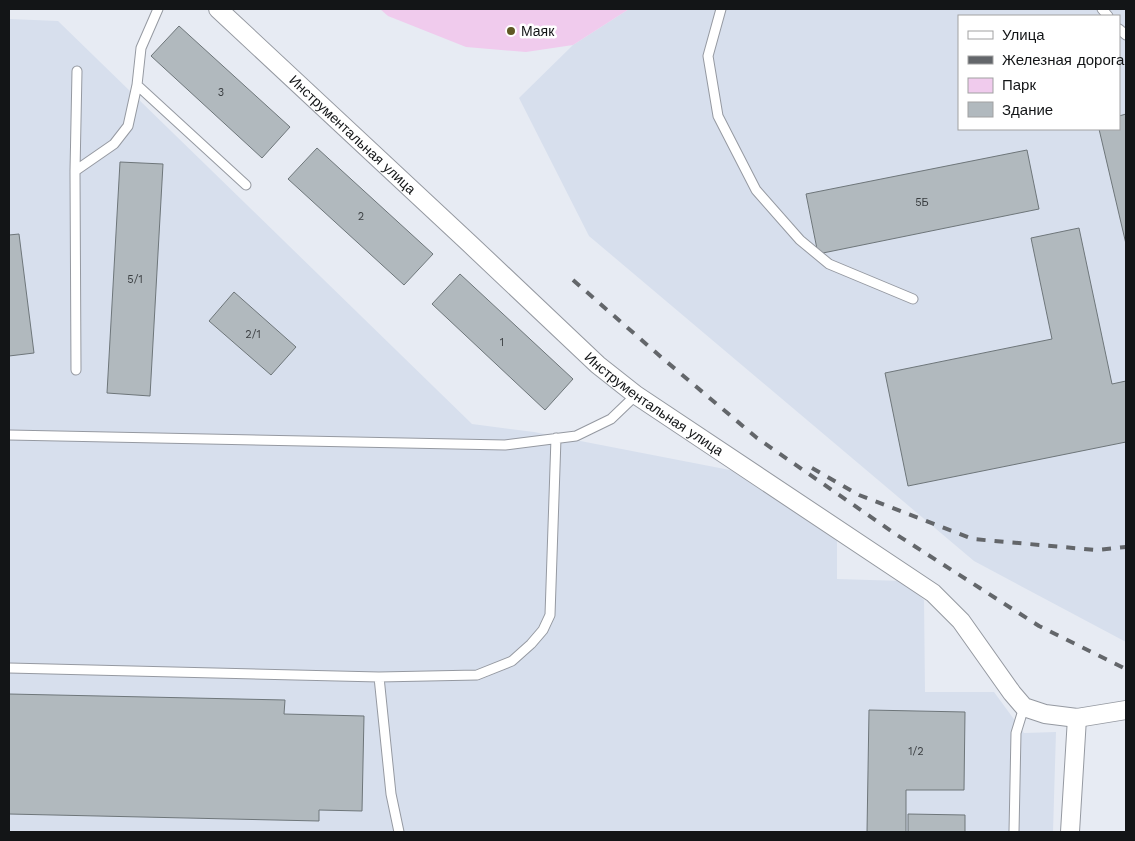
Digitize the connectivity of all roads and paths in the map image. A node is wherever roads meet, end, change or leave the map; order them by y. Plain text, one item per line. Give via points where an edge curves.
1 (158, 9) edge
2 (218, 9) edge
3 (721, 9) edge
4 (77, 71) dead end
5 (137, 85) junction
6 (75, 171) junction
7 (246, 185) dead end
8 (913, 299) dead end
9 (76, 370) dead end
10 (636, 395) junction
11 (9, 435) edge
12 (556, 438) junction
13 (9, 668) edge
14 (380, 677) junction
15 (1024, 707) junction
16 (1126, 710) edge
17 (1077, 718) junction
18 (399, 832) edge
19 (1014, 832) edge
20 (1070, 832) edge

1 - 5 lane via 141,48
2 - 10 street, Инструментальная улица via 598,365
3 - 8 lane via 708,56 718,116 756,190 800,240 829,264
4 - 6 lane
5 - 6 lane via 128,126 114,144
5 - 7 lane
6 - 9 lane
10 - 12 lane via 610,419 576,436
10 - 15 street, Инструментальная улица via 933,593 961,621
11 - 12 lane via 505,445
12 - 14 lane via 550,615 543,630 512,661 477,675
13 - 14 lane
14 - 18 lane via 391,794
15 - 17 street via 1045,714
15 - 19 lane via 1016,733
16 - 17 street
17 - 20 street

